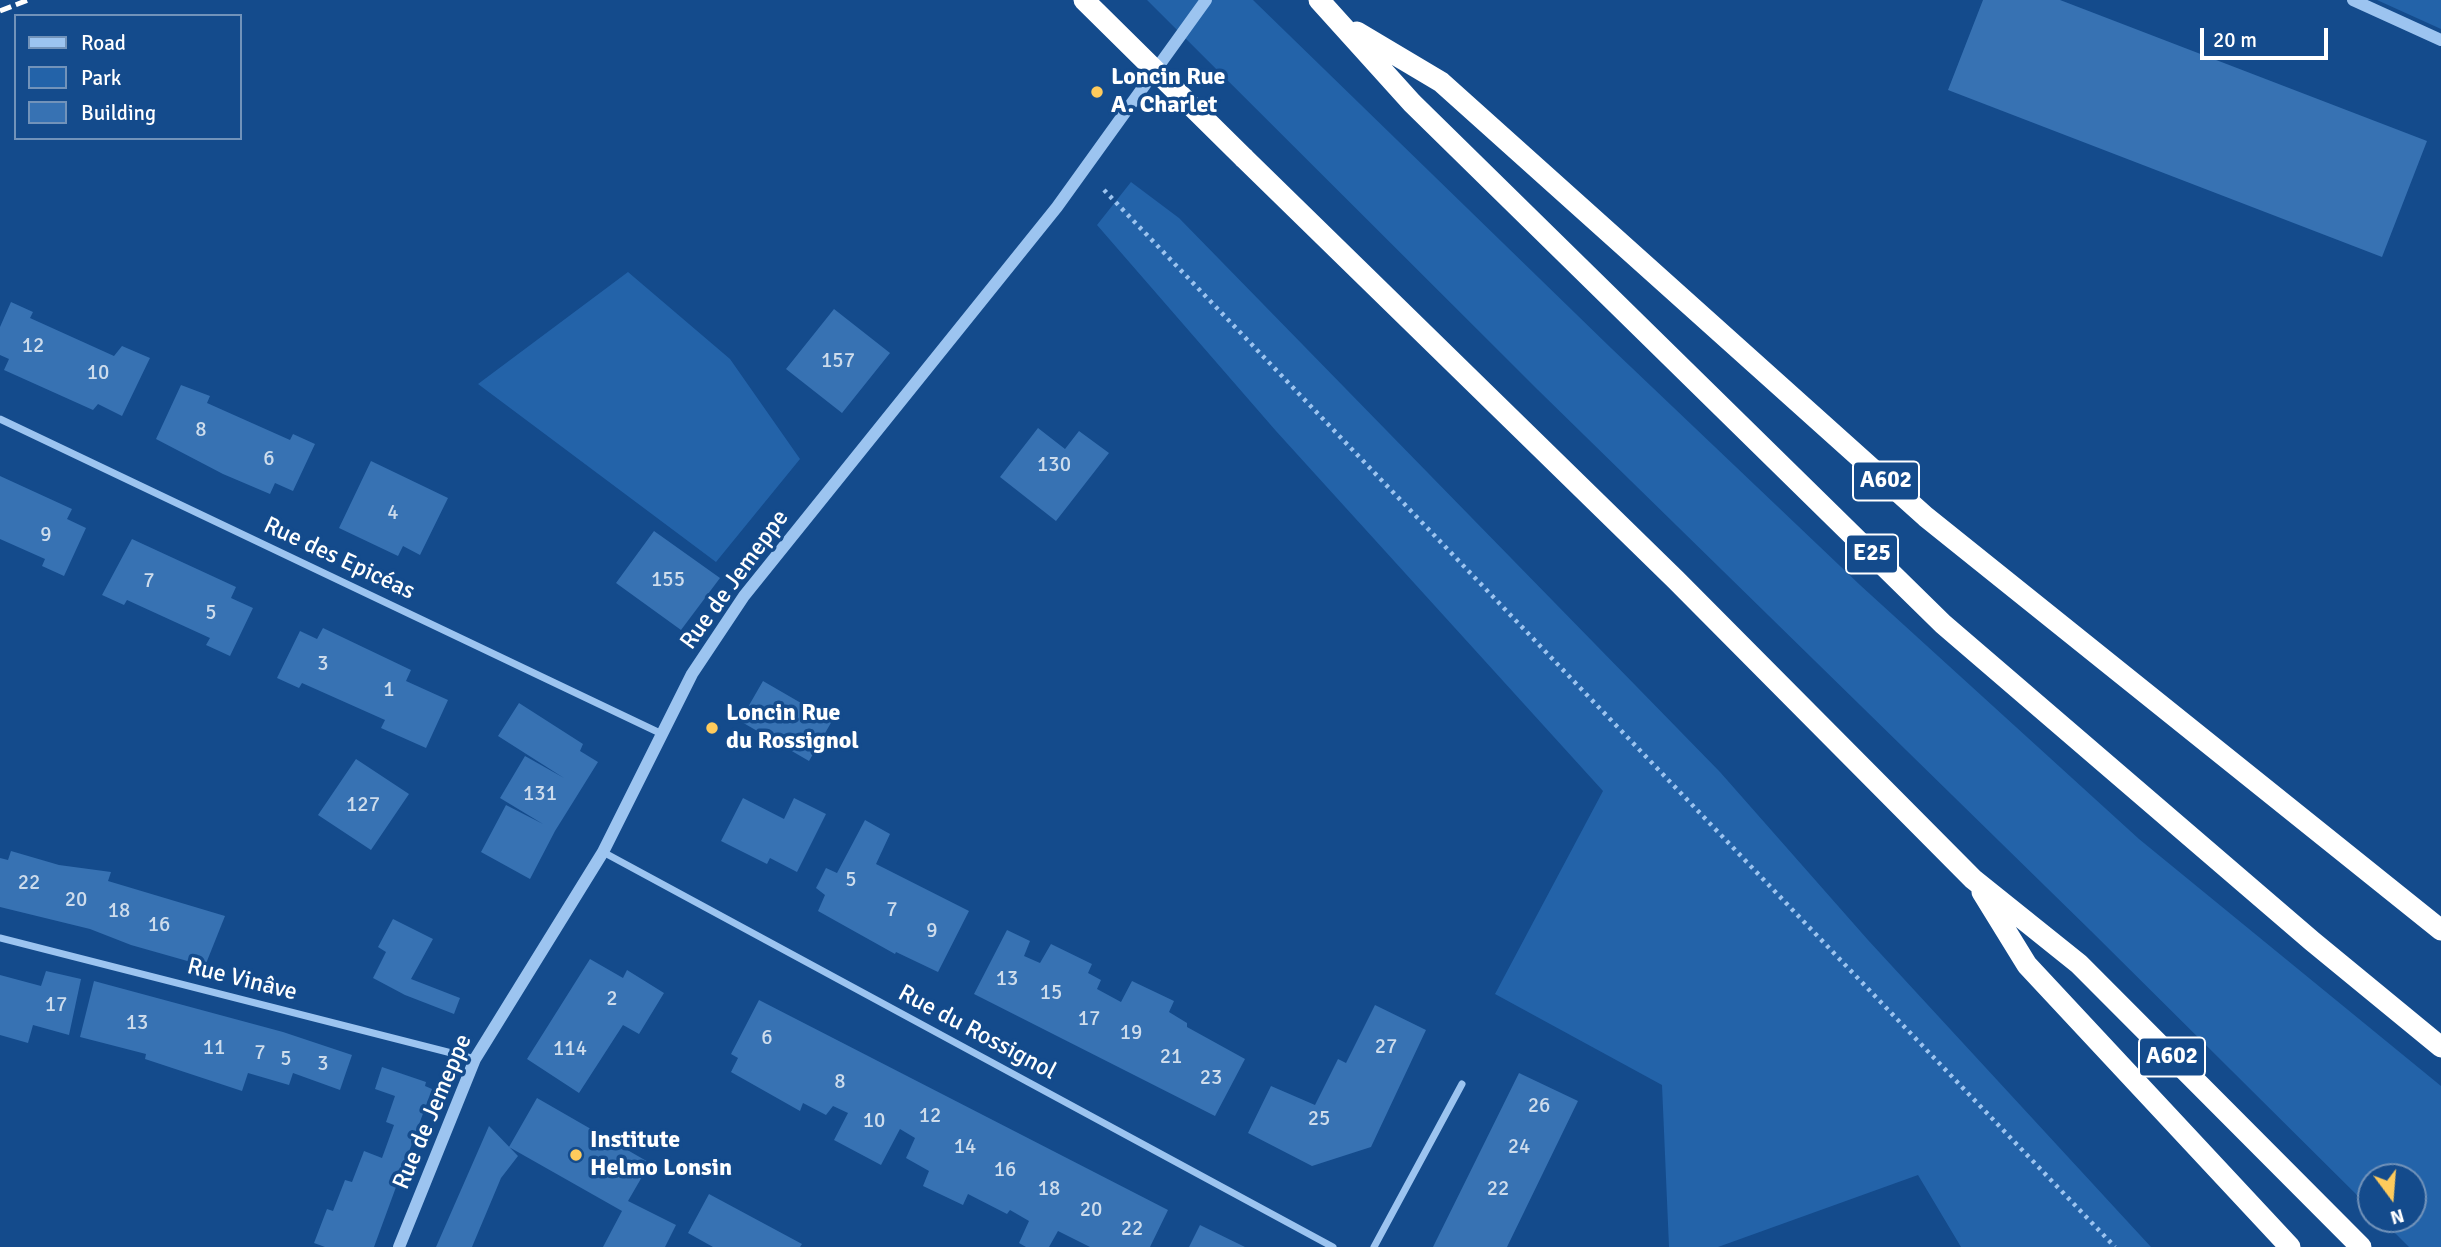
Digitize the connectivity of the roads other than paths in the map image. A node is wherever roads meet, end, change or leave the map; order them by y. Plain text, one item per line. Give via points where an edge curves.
1 (1084, 0) edge
2 (1206, 0) edge
3 (1319, 0) edge
4 (2353, 0) edge
5 (1340, 22) junction
6 (2441, 40) edge
7 (0, 419) edge
8 (662, 734) junction
9 (603, 852) junction
10 (1973, 879) junction
11 (2441, 930) edge
12 (0, 938) edge
13 (2441, 1047) edge
14 (475, 1059) junction
15 (1462, 1084) dead end
16 (399, 1247) edge
17 (1333, 1247) edge
18 (1374, 1247) edge
19 (2290, 1247) edge
20 (2361, 1247) edge

1 - 10 highway, bridge via 1676,580
2 - 8 street, Rue de Jemeppe via 1057,207 744,596 692,674
3 - 5 highway, E25
4 - 6 street
5 - 11 highway, A602 via 1441,82 1926,517
5 - 13 highway, E25 via 1412,103 1943,624
7 - 8 street, Rue des Epicéas
8 - 9 street, Rue de Jemeppe
9 - 14 street, Rue de Jemeppe
9 - 17 street, Rue du Rossignol
10 - 19 highway via 2027,965
10 - 20 highway, A602 via 2079,964
12 - 14 street, Rue Vinâve
14 - 16 street, Rue de Jemeppe
15 - 18 street

